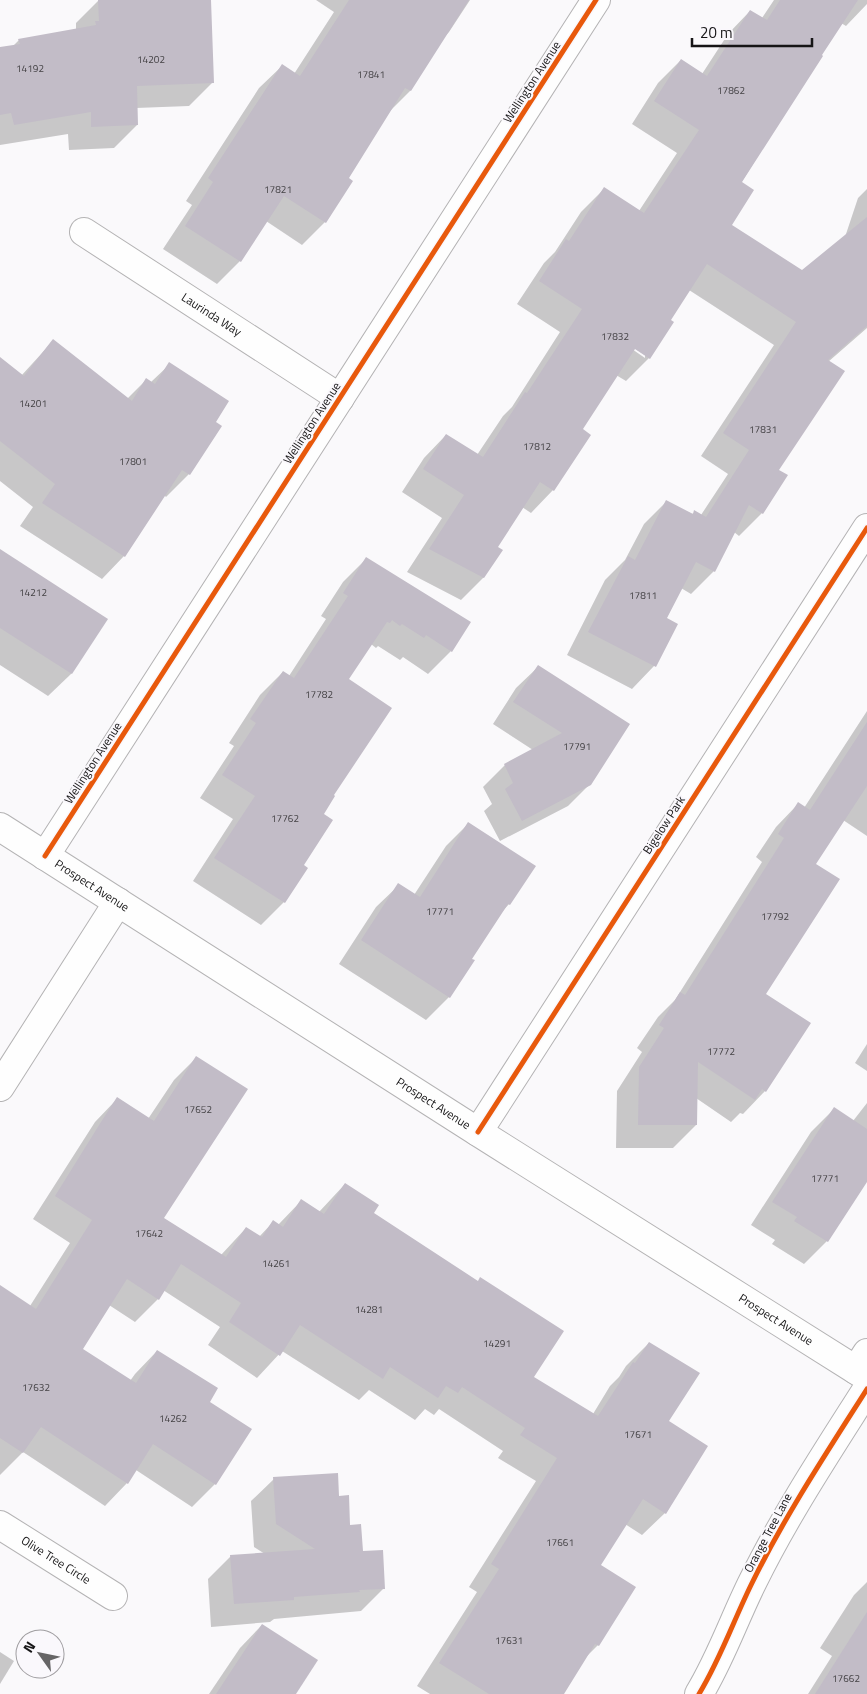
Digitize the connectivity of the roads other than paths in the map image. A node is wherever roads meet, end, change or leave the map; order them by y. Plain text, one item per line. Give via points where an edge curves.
1 (596, 0) edge
2 (84, 232) dead end
3 (340, 398) junction
4 (867, 528) edge
5 (0, 827) edge
6 (46, 856) junction
7 (118, 902) junction
8 (0, 1087) edge
9 (478, 1132) junction
10 (864, 1372) edge
11 (0, 1525) edge
12 (112, 1596) dead end
13 (699, 1694) edge

1 - 3 street, Wellington Avenue
2 - 3 street, Laurinda Way
3 - 6 street, Wellington Avenue
4 - 9 street, Bigelow Park
5 - 6 street, Prospect Avenue
6 - 7 street, Prospect Avenue
7 - 8 street
7 - 9 street, Prospect Avenue
9 - 10 street, Prospect Avenue
10 - 13 street, Orange Tree Lane via 752,1582 715,1667
11 - 12 street, Olive Tree Circle

